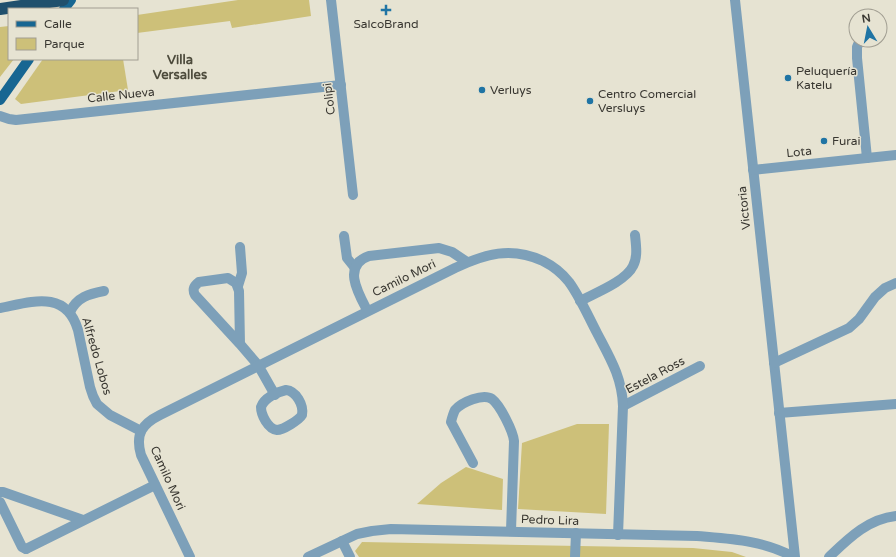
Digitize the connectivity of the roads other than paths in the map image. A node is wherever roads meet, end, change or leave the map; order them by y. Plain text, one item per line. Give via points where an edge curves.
1 (63, 0) edge
2 (71, 0) edge
3 (331, 0) edge
4 (735, 0) edge
5 (13, 8) edge
6 (65, 8) edge
7 (857, 48) edge
8 (28, 60) edge
9 (340, 85) junction
10 (0, 100) edge
11 (0, 116) edge
12 (896, 155) edge
13 (867, 158) junction
14 (752, 170) junction
15 (353, 195) dead end
16 (635, 235) dead end
17 (344, 236) dead end
18 (240, 247) dead end
19 (467, 262) junction
20 (355, 268) junction
21 (896, 283) edge
22 (238, 286) junction
23 (104, 291) dead end
24 (580, 300) junction
25 (0, 308) edge
26 (367, 310) junction
27 (70, 312) junction
28 (240, 344) junction
29 (774, 363) junction
30 (258, 366) junction
31 (700, 366) dead end
32 (275, 394) dead end
33 (896, 404) edge
34 (624, 406) junction
35 (779, 413) junction
36 (141, 431) junction
37 (473, 463) dead end
38 (155, 485) junction
39 (0, 492) edge
40 (0, 502) edge
41 (896, 516) edge
42 (83, 520) junction
43 (511, 531) junction
44 (576, 533) junction
45 (618, 535) junction
46 (342, 541) junction
47 (25, 553) edge
48 (190, 557) edge
49 (308, 557) edge
50 (350, 557) edge
51 (575, 557) edge
52 (794, 557) edge
53 (830, 557) edge

1 - 5 highway
2 - 6 main road
3 - 9 street, Colipi
4 - 14 street, Victoria
7 - 13 street
8 - 10 main road
9 - 11 street, Calle Nueva via 16,120
9 - 15 street, Colipi
12 - 13 street, Lota
13 - 14 street, Lota
14 - 29 street, Victoria
16 - 24 street via 636,255 630,271 620,280
17 - 20 street via 347,258
18 - 22 street via 242,273
19 - 20 street via 452,252 431,248 369,256 358,262
19 - 24 street, Camilo Mori via 501,253 528,255 557,269
19 - 26 street, Camilo Mori
20 - 26 street via 358,293
21 - 29 street via 875,297 849,328
22 - 28 street
22 - 28 street via 228,278 203,281 195,285 194,292
23 - 27 street, Alfredo Lobos via 83,297 73,305
24 - 34 street, Camilo Mori via 617,373
25 - 27 street, Alfredo Lobos via 49,301
26 - 30 street, Camilo Mori
27 - 36 street, Alfredo Lobos via 78,330 95,400 107,412
28 - 30 street
29 - 35 street, Victoria
30 - 32 street
30 - 36 street, Camilo Mori via 150,420
31 - 34 street, Estela Ross
33 - 35 street
34 - 45 street, Camilo Mori
35 - 52 street, Victoria
36 - 38 street, Camilo Mori via 140,449
37 - 43 street via 451,422 452,417 460,406 478,397 489,397 499,408 514,441
38 - 42 street
38 - 48 street, Camilo Mori
39 - 42 street
40 - 47 street
41 - 53 street via 880,520 859,531
42 - 47 street
43 - 44 street, Pedro Lira
43 - 46 street, Pedro Lira via 372,530
44 - 45 street, Pedro Lira
44 - 51 street
45 - 52 street, Pedro Lira via 731,539 773,547
46 - 49 street, Pedro Lira
46 - 50 street

